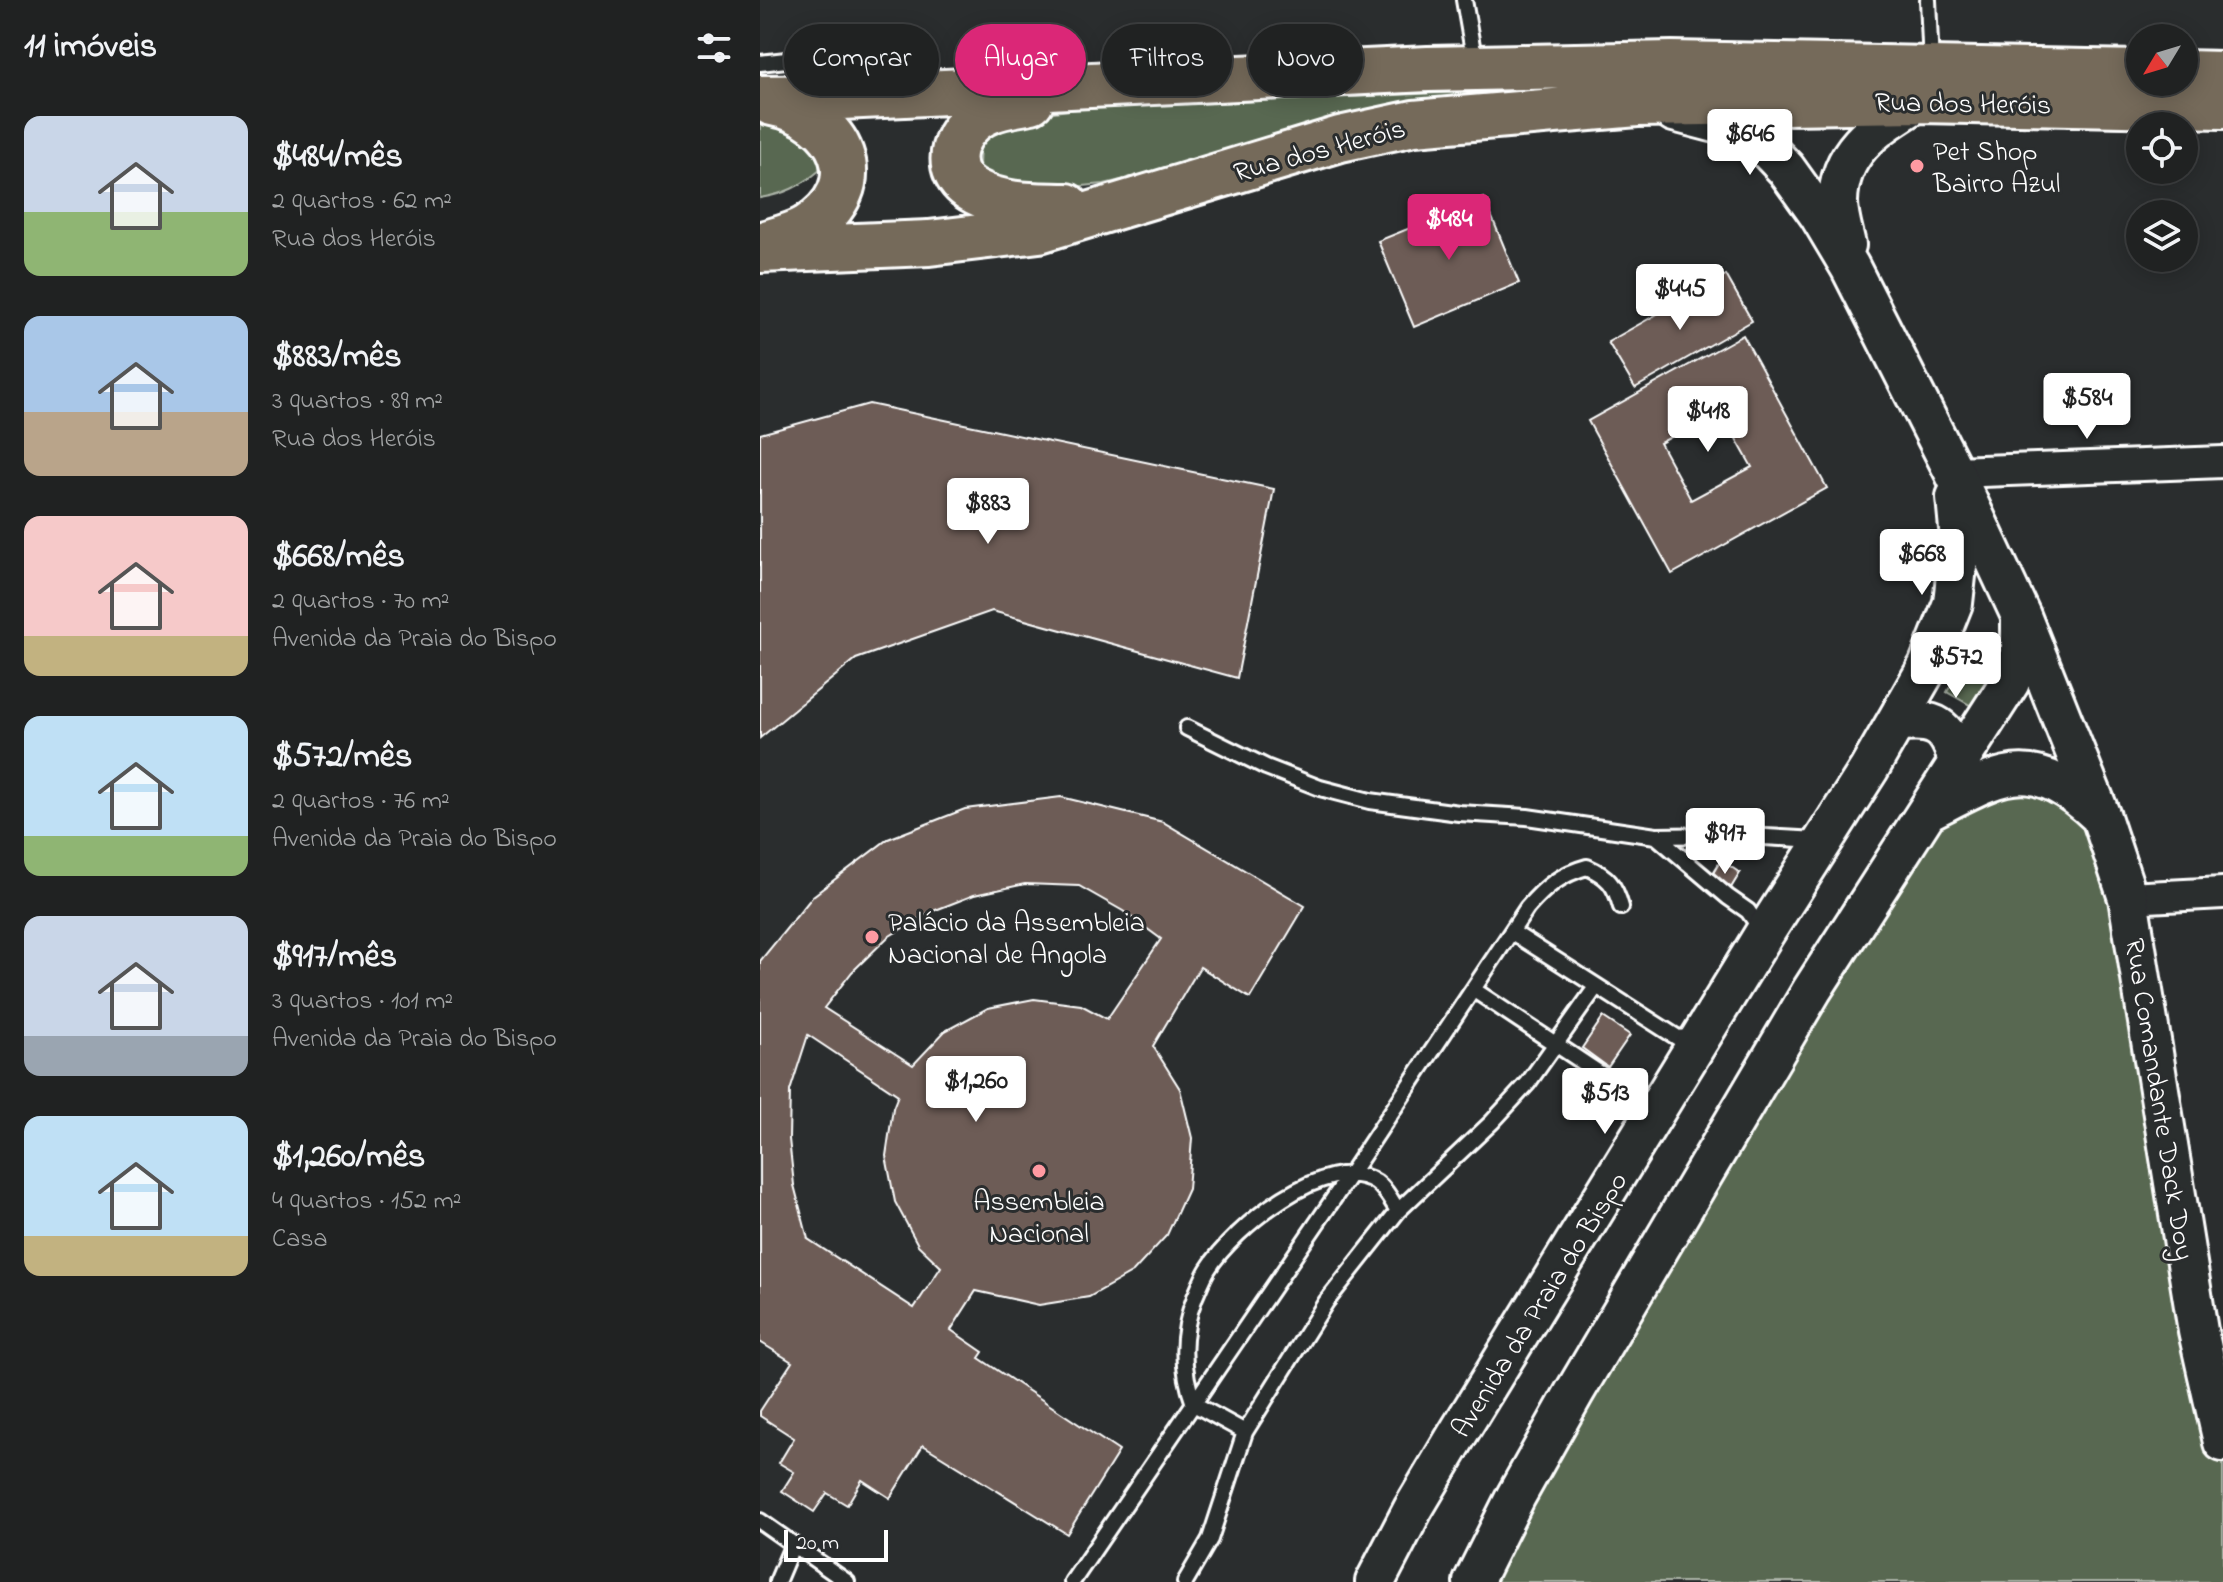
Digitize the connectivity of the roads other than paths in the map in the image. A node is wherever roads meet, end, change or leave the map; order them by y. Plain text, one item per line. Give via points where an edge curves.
1 (1464, 0) edge
2 (1928, 0) edge
3 (784, 60) edge
4 (760, 63) edge
5 (1476, 68) junction
6 (2198, 73) edge
7 (2126, 74) edge
8 (2223, 74) edge
9 (1232, 78) edge
10 (1102, 84) edge
11 (1102, 84) edge
12 (1925, 85) junction
13 (760, 99) edge
14 (1637, 104) junction
15 (2223, 106) edge
16 (1142, 199) junction
17 (760, 248) edge
18 (1850, 267) junction
19 (2223, 462) edge
20 (1954, 472) junction
21 (2021, 616) junction
22 (1897, 723) junction
23 (1187, 728) dead end
24 (1958, 763) junction
25 (1925, 812) junction
26 (2101, 817) junction
27 (1656, 836) junction
28 (1822, 840) junction
29 (2223, 893) edge
30 (2128, 898) junction
31 (1621, 907) dead end
32 (1512, 932) junction
33 (1764, 934) junction
34 (1596, 987) junction
35 (1474, 990) junction
36 (1703, 1035) junction
37 (1557, 1043) junction
38 (1654, 1115) junction
39 (1351, 1173) junction
40 (1398, 1211) junction
41 (1194, 1404) junction
42 (1245, 1432) junction
43 (2223, 1442) edge
44 (760, 1521) edge
45 (793, 1544) junction
46 (777, 1582) edge
47 (847, 1582) edge
48 (1072, 1582) edge
49 (1185, 1582) edge
50 (1375, 1582) edge
51 (1473, 1582) edge

1 - 5 lane
2 - 12 lane
3 - 4 lane
5 - 9 main road, Rua dos Heróis
5 - 12 main road, Rua dos Heróis via 1672,64
6 - 8 main road
7 - 12 main road, Rua dos Heróis
10 - 13 main road, Rua dos Heróis
11 - 16 main road via 987,111 966,128 951,160 973,191 1010,205
12 - 14 main road, Rua dos Heróis
12 - 15 main road, Rua dos Heróis
12 - 18 street, Rua Comandante Dack Doy via 1851,156 1838,203
13 - 17 main road via 813,118 837,143 846,171 838,197 806,229
14 - 16 main road, Rua dos Heróis via 1381,129
14 - 18 street, Rua Comandante Dack Doy via 1720,124 1767,149 1819,215
16 - 17 main road, Rua dos Heróis via 1039,230 929,243
18 - 20 street, Rua Comandante Dack Doy
19 - 20 street
20 - 21 street, Rua Comandante Dack Doy
20 - 22 street, Avenida da Praia do Bispo via 1960,539 1953,603
21 - 24 street via 2021,651 2010,682
21 - 26 street, Rua Comandante Dack Doy
22 - 24 street via 1922,719 1940,727 1953,742
22 - 28 street, Avenida da Praia do Bispo
23 - 27 lane via 1266,767 1370,801
24 - 25 street
25 - 26 street via 1985,782 2029,773 2060,784
25 - 51 street via 1812,990 1582,1380
26 - 30 street, Rua Comandante Dack Doy
27 - 28 lane
27 - 33 lane via 1748,911
28 - 33 street, Avenida da Praia do Bispo
29 - 30 street, Rua Comandante Dack Doy
30 - 43 street, Rua Comandante Dack Doy via 2198,1331
31 - 32 lane via 1616,887 1587,867 1548,885
32 - 34 lane
32 - 35 lane
33 - 36 street, Avenida da Praia do Bispo
34 - 36 lane via 1678,1038
34 - 37 lane
35 - 37 lane
35 - 39 lane
36 - 38 street, Avenida da Praia do Bispo
37 - 38 lane
37 - 40 lane via 1492,1122
38 - 50 street, Avenida da Praia do Bispo via 1457,1435
39 - 40 lane via 1374,1180
39 - 41 lane
39 - 41 lane via 1309,1184 1264,1212 1209,1269 1194,1300 1185,1343 1185,1379
40 - 42 lane via 1326,1302
41 - 42 lane
41 - 48 lane
42 - 49 lane via 1210,1539
44 - 45 lane
45 - 46 lane
45 - 47 lane

